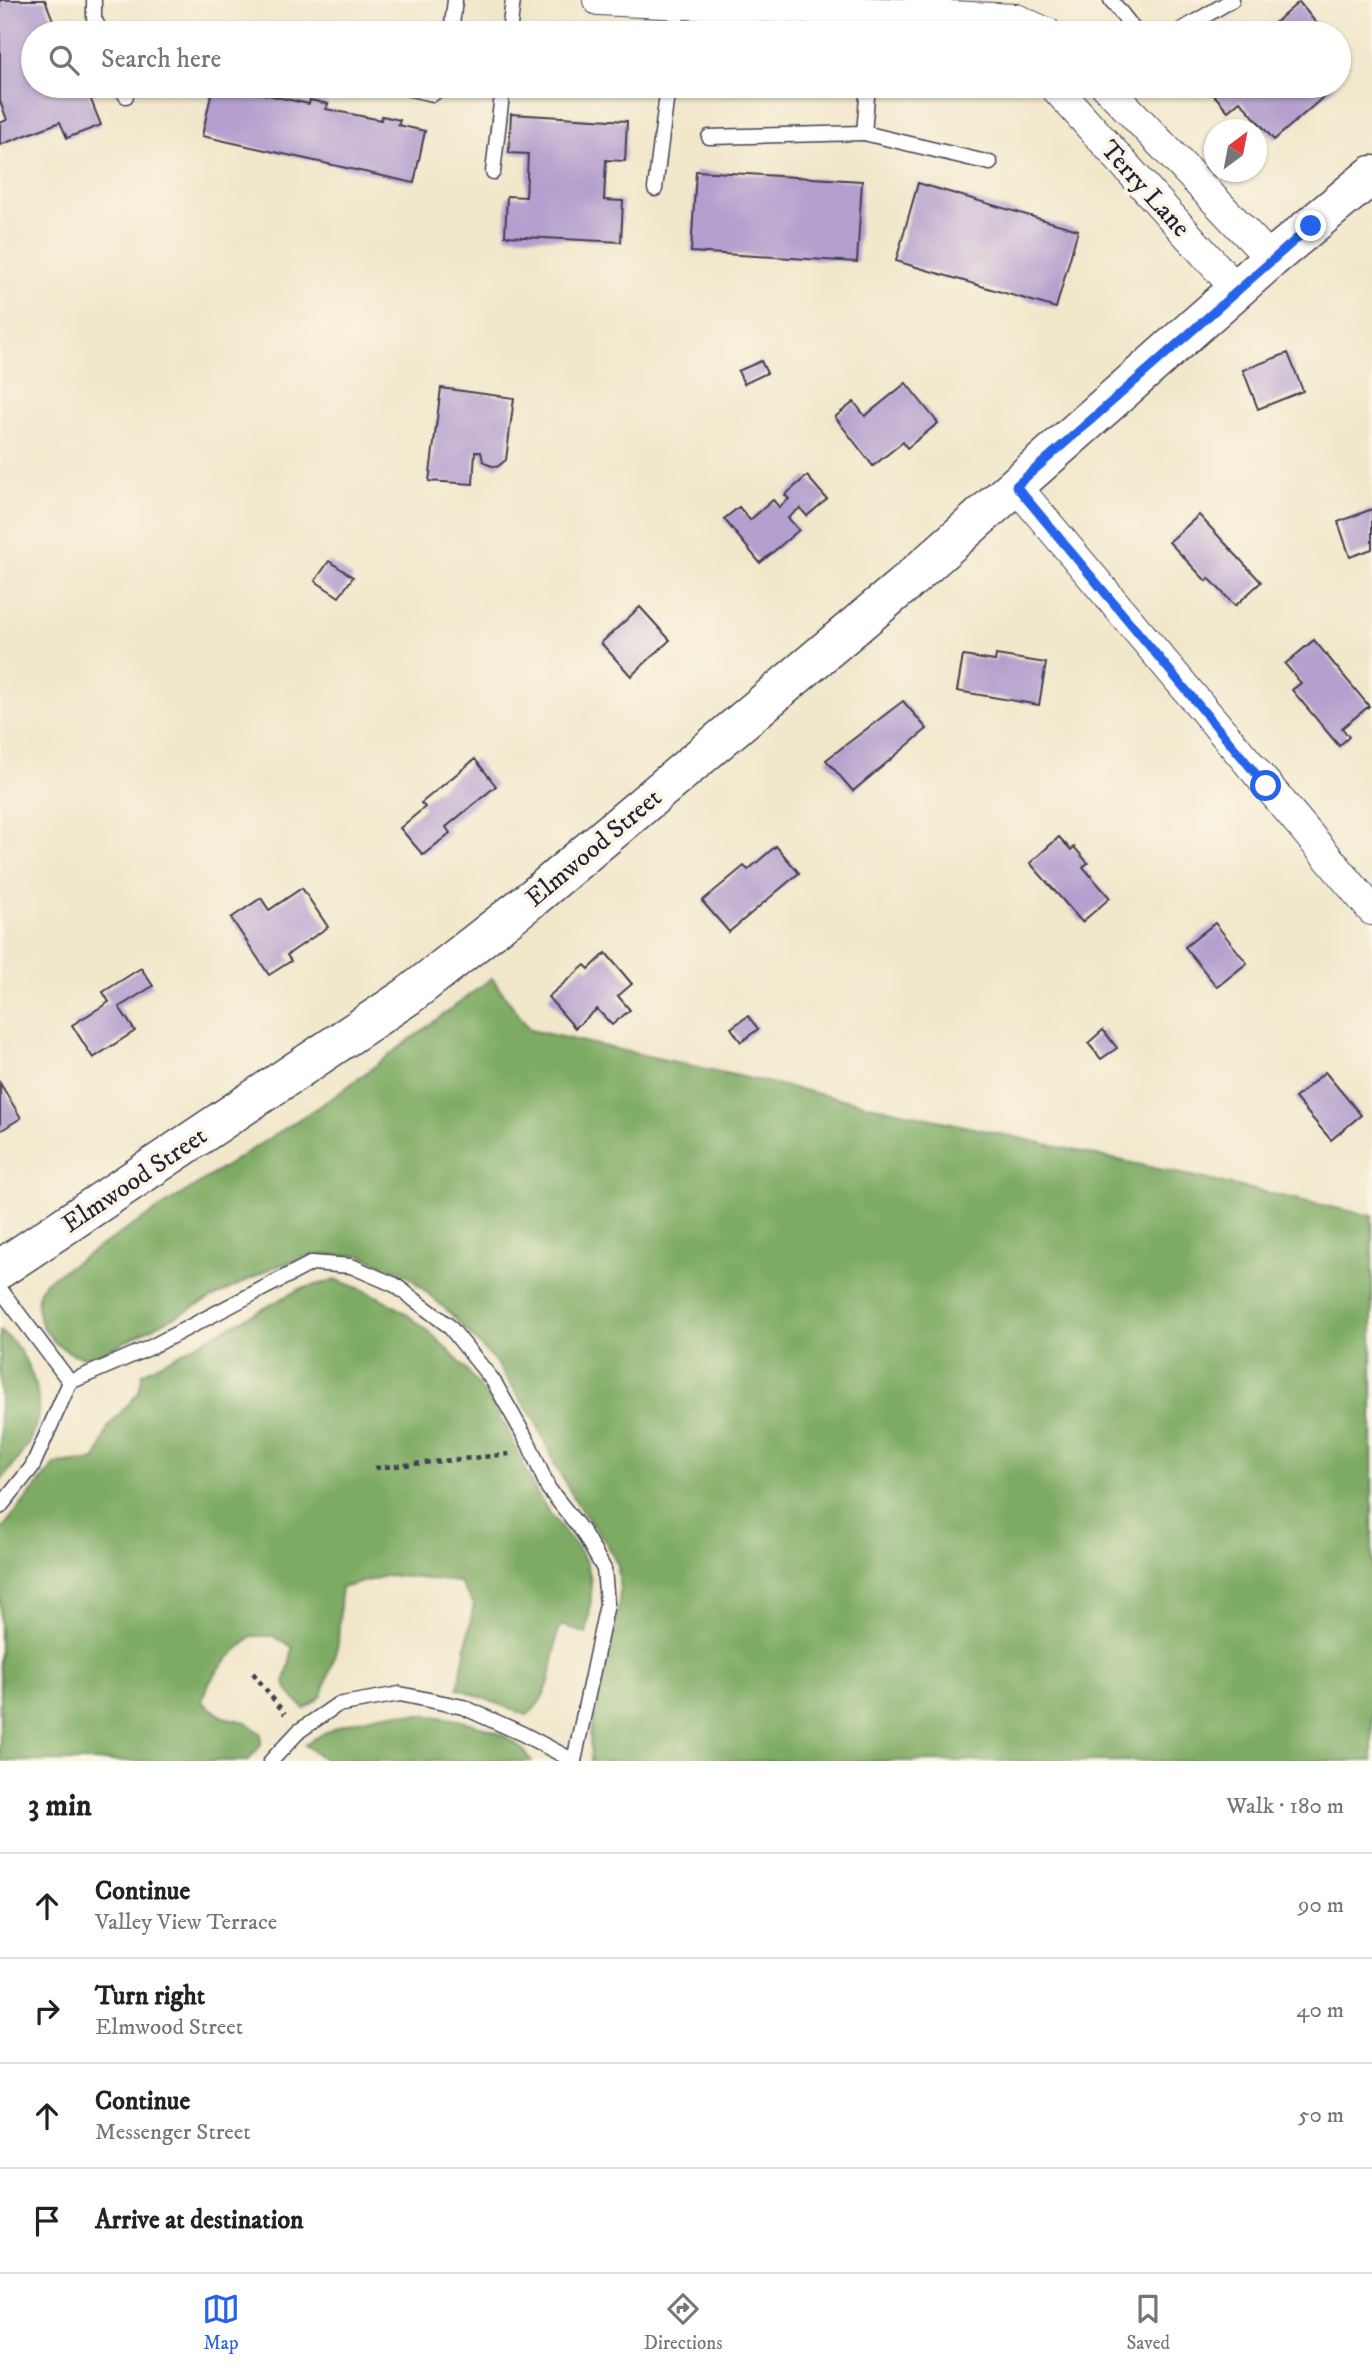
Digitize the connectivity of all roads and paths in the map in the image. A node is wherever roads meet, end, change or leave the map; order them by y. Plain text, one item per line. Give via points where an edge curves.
1 (94, 0) edge
2 (455, 0) edge
3 (513, 0) edge
4 (598, 0) edge
5 (1111, 0) edge
6 (1232, 0) edge
7 (678, 4) junction
8 (1015, 17) edge
9 (95, 21) edge
10 (452, 21) edge
11 (510, 21) edge
12 (676, 21) edge
13 (1128, 21) edge
14 (1196, 21) edge
15 (502, 98) edge
16 (666, 98) edge
17 (867, 98) edge
18 (1065, 98) edge
19 (1117, 98) edge
20 (864, 133) junction
21 (709, 137) dead end
22 (990, 163) dead end
23 (493, 172) dead end
24 (1372, 175) edge
25 (655, 189) dead end
26 (1271, 259) junction
27 (1237, 290) junction
28 (1016, 486) junction
29 (1372, 910) edge
30 (0, 1269) edge
31 (0, 1289) edge
32 (70, 1382) junction
33 (532, 1451) junction
34 (375, 1468) dead end
35 (0, 1507) edge
36 (253, 1673) dead end
37 (299, 1731) junction
38 (271, 1761) edge
39 (574, 1761) edge

1 - 9 lane
2 - 10 lane
3 - 11 lane
4 - 7 street
5 - 13 lane
6 - 14 lane
7 - 8 street via 874,18
7 - 12 lane
15 - 23 lane
16 - 25 lane
17 - 20 lane
18 - 27 street, Terry Lane
19 - 26 street, Terry Lane
20 - 21 lane
20 - 22 lane
24 - 26 main road, Elmwood Street
26 - 27 main road, Elmwood Street
27 - 28 main road, Elmwood Street
28 - 29 street
28 - 30 main road, Elmwood Street via 534,897 408,996
31 - 32 lane
32 - 33 lane via 149,1348 312,1263 351,1266 395,1285 449,1326 494,1382
32 - 35 lane via 32,1467
33 - 34 path
33 - 39 lane via 548,1488 583,1532 604,1569 607,1604
36 - 37 path
37 - 38 lane
37 - 39 lane via 337,1704 400,1693 463,1707

